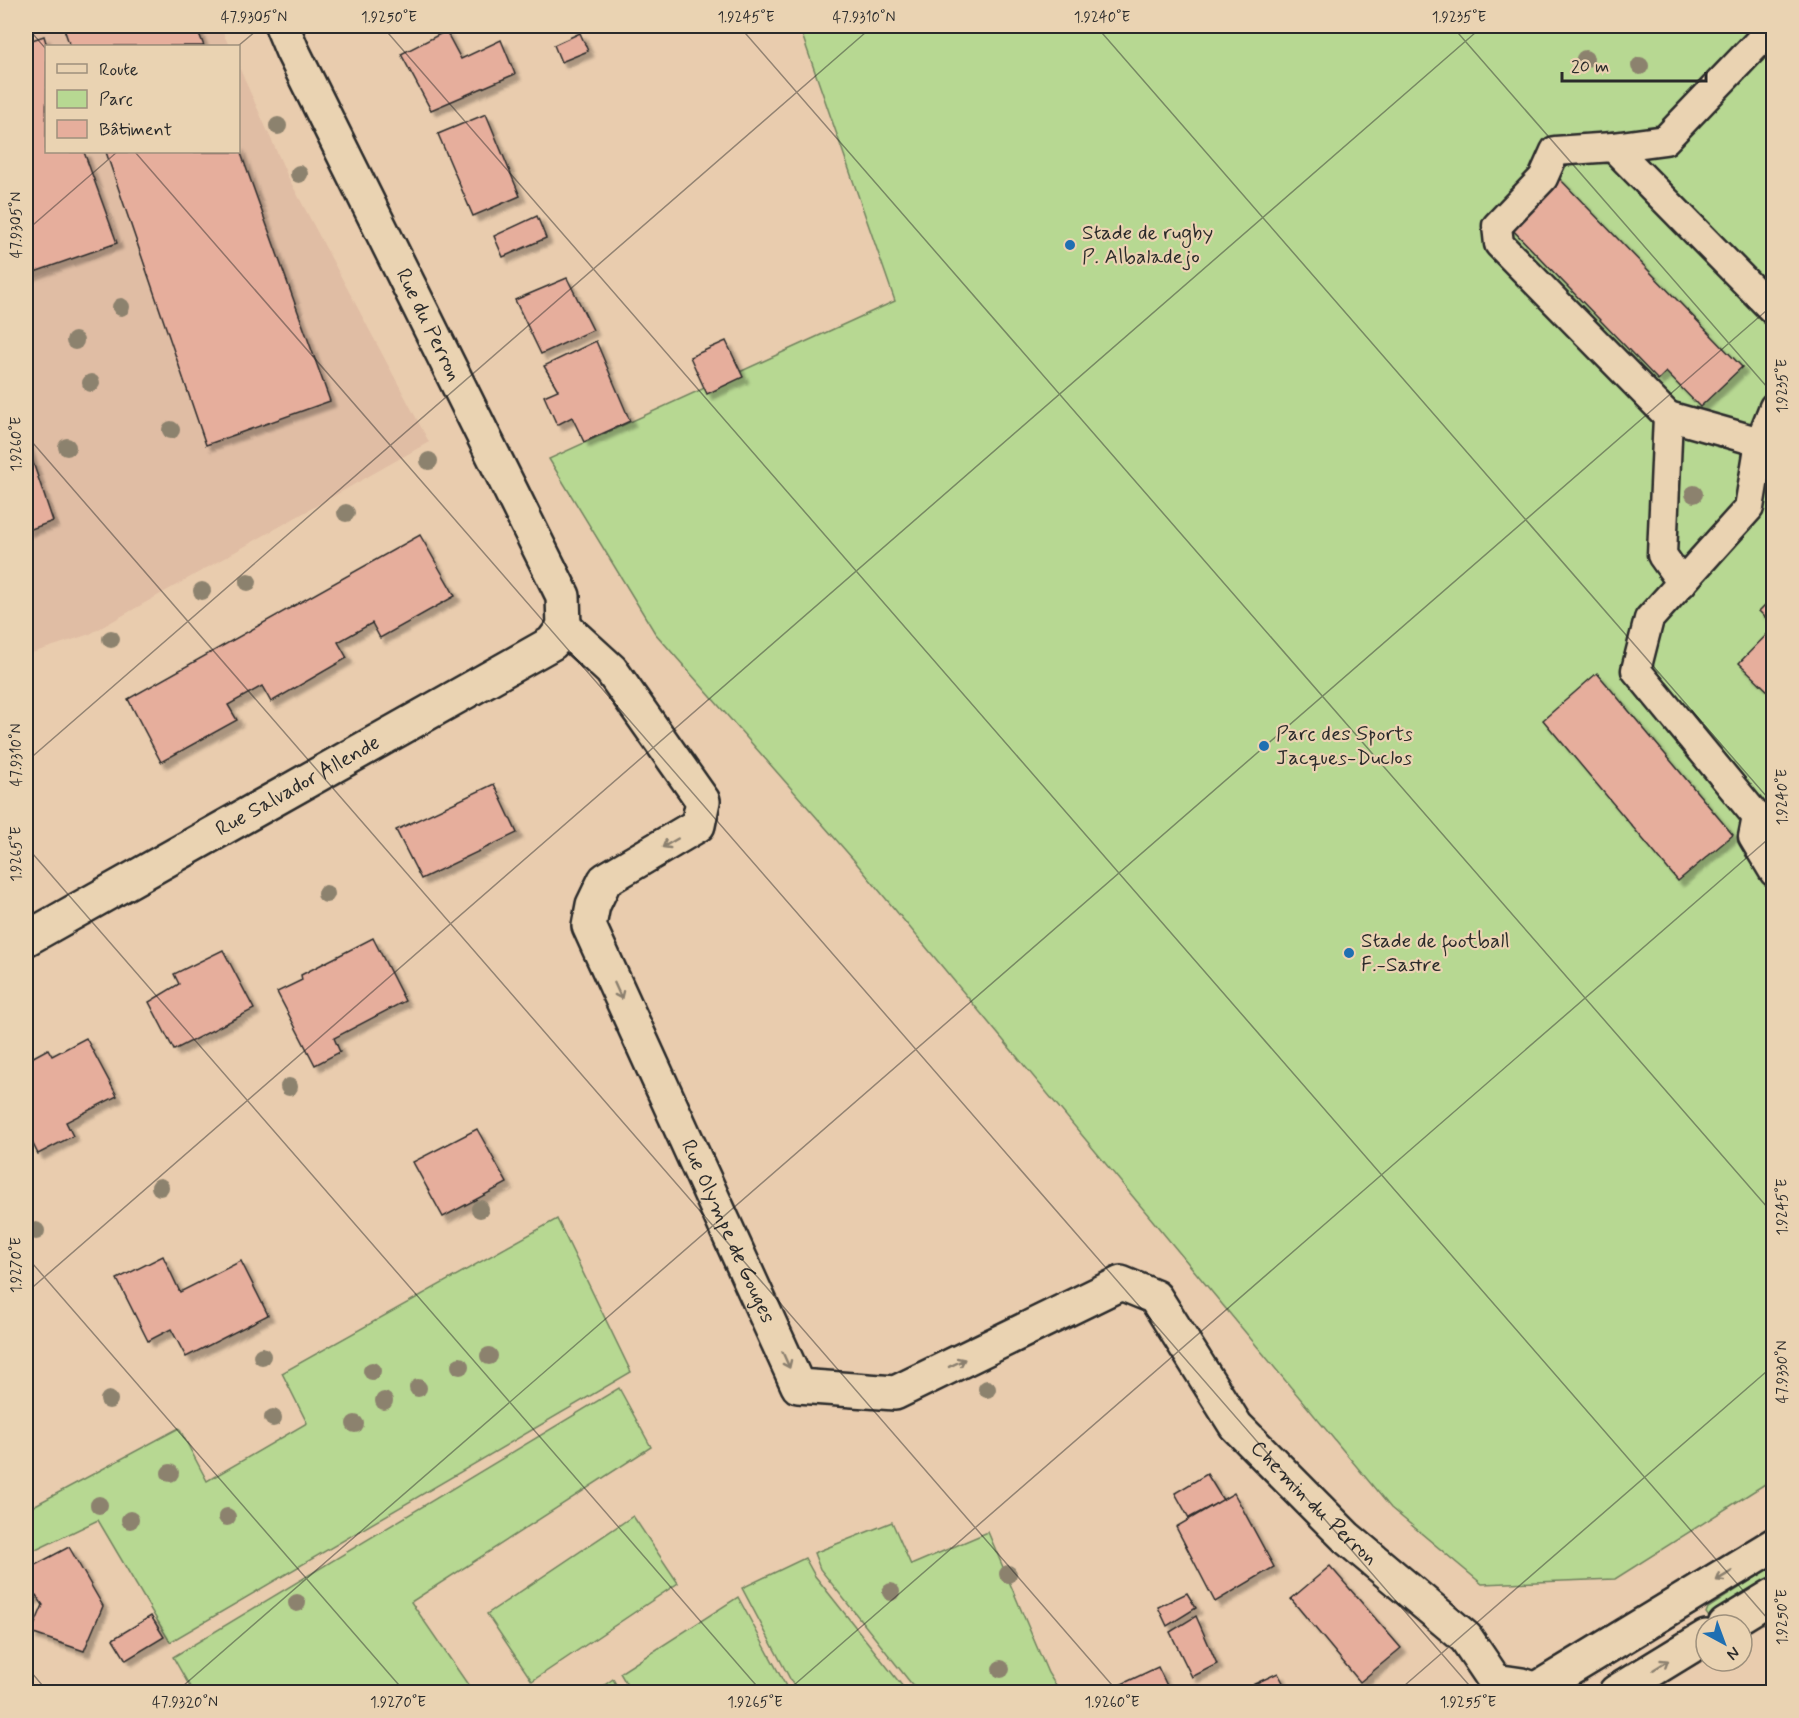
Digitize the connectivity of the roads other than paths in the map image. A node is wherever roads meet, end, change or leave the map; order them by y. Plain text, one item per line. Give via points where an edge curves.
1 (282, 26) edge
2 (1773, 26) edge
3 (1613, 147) junction
4 (1773, 311) edge
5 (1773, 407) edge
6 (1668, 416) junction
7 (1760, 442) junction
8 (1682, 583) junction
9 (564, 627) junction
10 (1773, 872) edge
11 (26, 939) edge
12 (1121, 1283) joint
13 (1773, 1545) edge
14 (1773, 1595) edge
15 (1744, 1613) edge
16 (1694, 1644) edge
17 (1493, 1687) edge
18 (1536, 1692) edge
19 (1616, 1692) edge

1 - 9 street, Rue du Perron via 563,596
2 - 3 lane via 1665,140
3 - 4 lane
3 - 6 lane via 1555,151 1543,178 1497,226 1498,243
5 - 7 lane
6 - 7 lane
6 - 8 lane via 1662,555
7 - 8 lane via 1749,508
8 - 10 lane via 1649,619 1636,670 1757,817 1753,837
9 - 11 street, Rue Salvador Allende via 552,643
9 -> 12 street, Rue Olympe de Gouges via 611,670 703,801 698,825 605,880 592,905 589,926 798,1386 895,1393
12 - 17 street, Chemin du Perron via 1155,1297 1236,1426 1347,1538 1466,1638
13 -> 18 street
14 - 15 street
19 -> 16 street
17 - 18 street, Chemin du Perron via 1522,1685

